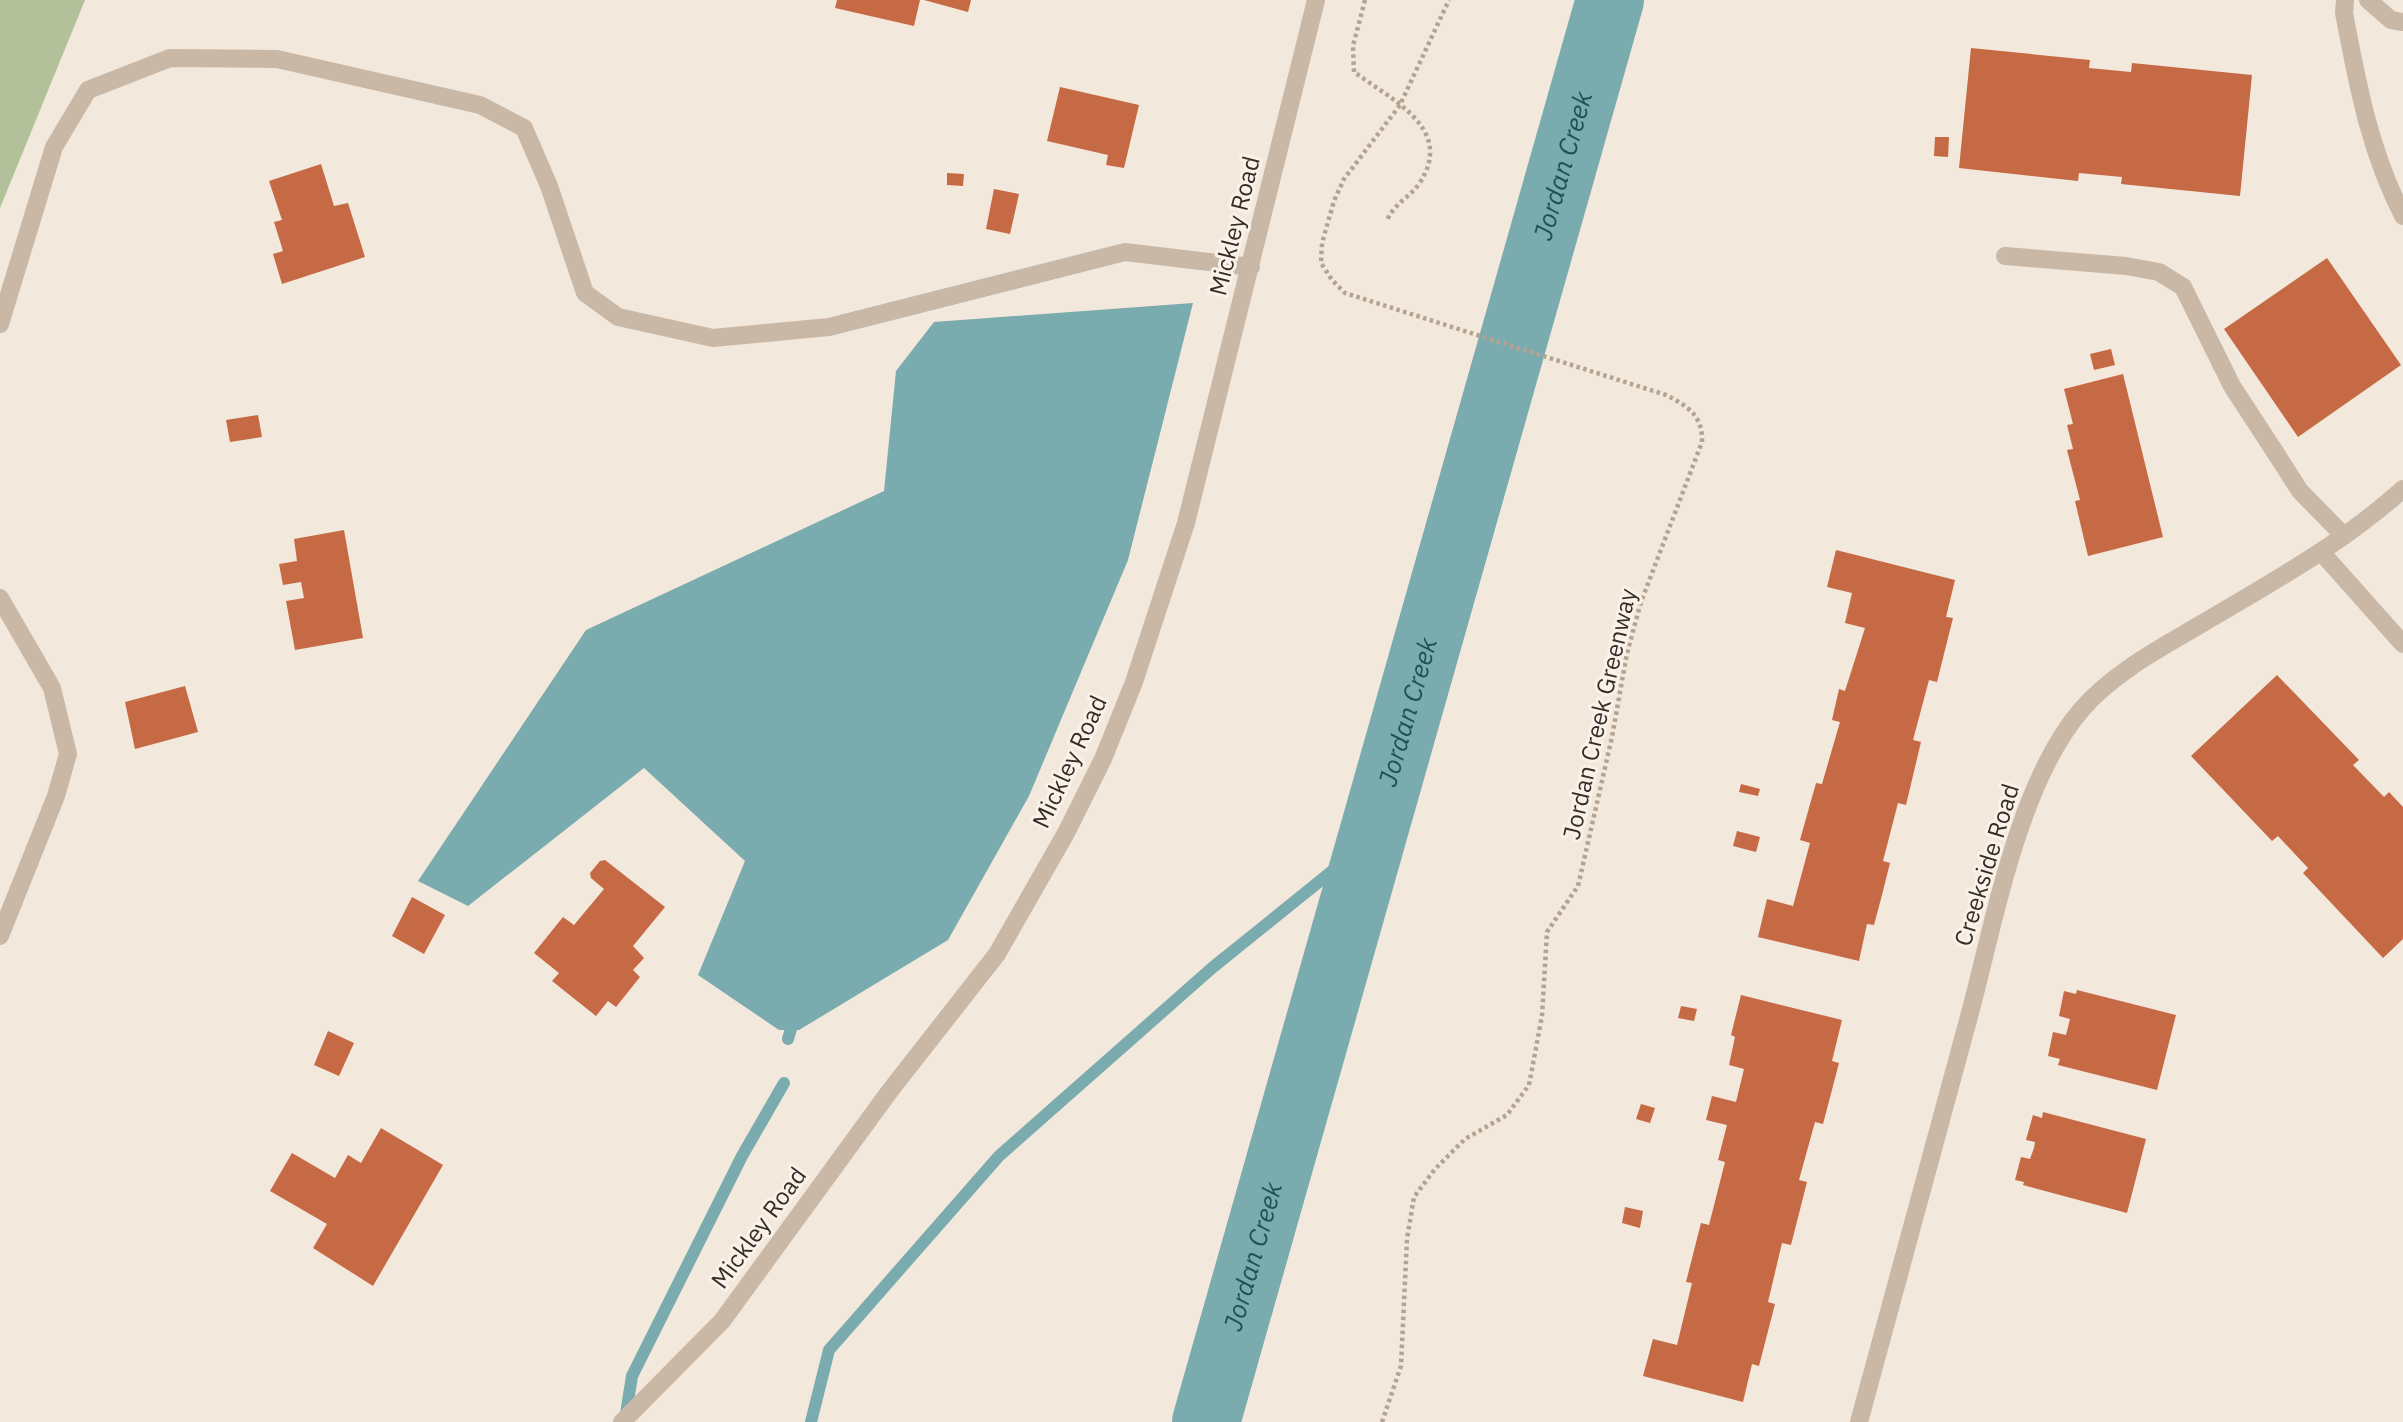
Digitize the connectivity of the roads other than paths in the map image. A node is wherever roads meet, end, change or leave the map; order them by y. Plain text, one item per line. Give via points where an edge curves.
1 (1316, 0) edge
2 (2346, 0) edge
3 (2368, 0) edge
4 (2403, 22) edge
5 (2403, 216) edge
6 (2005, 256) dead end
7 (1251, 267) junction
8 (0, 324) edge
9 (2403, 489) edge
10 (2344, 536) junction
11 (2322, 553) junction
12 (0, 598) edge
13 (2403, 644) edge
14 (0, 936) edge
15 (622, 1422) edge
16 (1858, 1422) edge

1 - 7 street, Mickley Road
2 - 5 street via 2344,13 2361,108 2382,174
3 - 4 street via 2391,20
6 - 10 street via 2126,266 2159,272 2183,288 2232,386 2281,462 2300,491
7 - 8 street via 1125,252 829,327 713,338 618,317 585,293 524,128 502,116 480,105 277,59 170,58 88,90 54,147
7 - 15 street, Mickley Road via 1162,603 1102,759 1066,833 998,954 889,1092 722,1321
9 - 10 street, Creekside Road
10 - 11 street, Creekside Road
11 - 13 street
11 - 16 street, Creekside Road via 2144,658 2083,708 2056,744 2032,792 2006,881
12 - 14 street via 51,688 68,754

